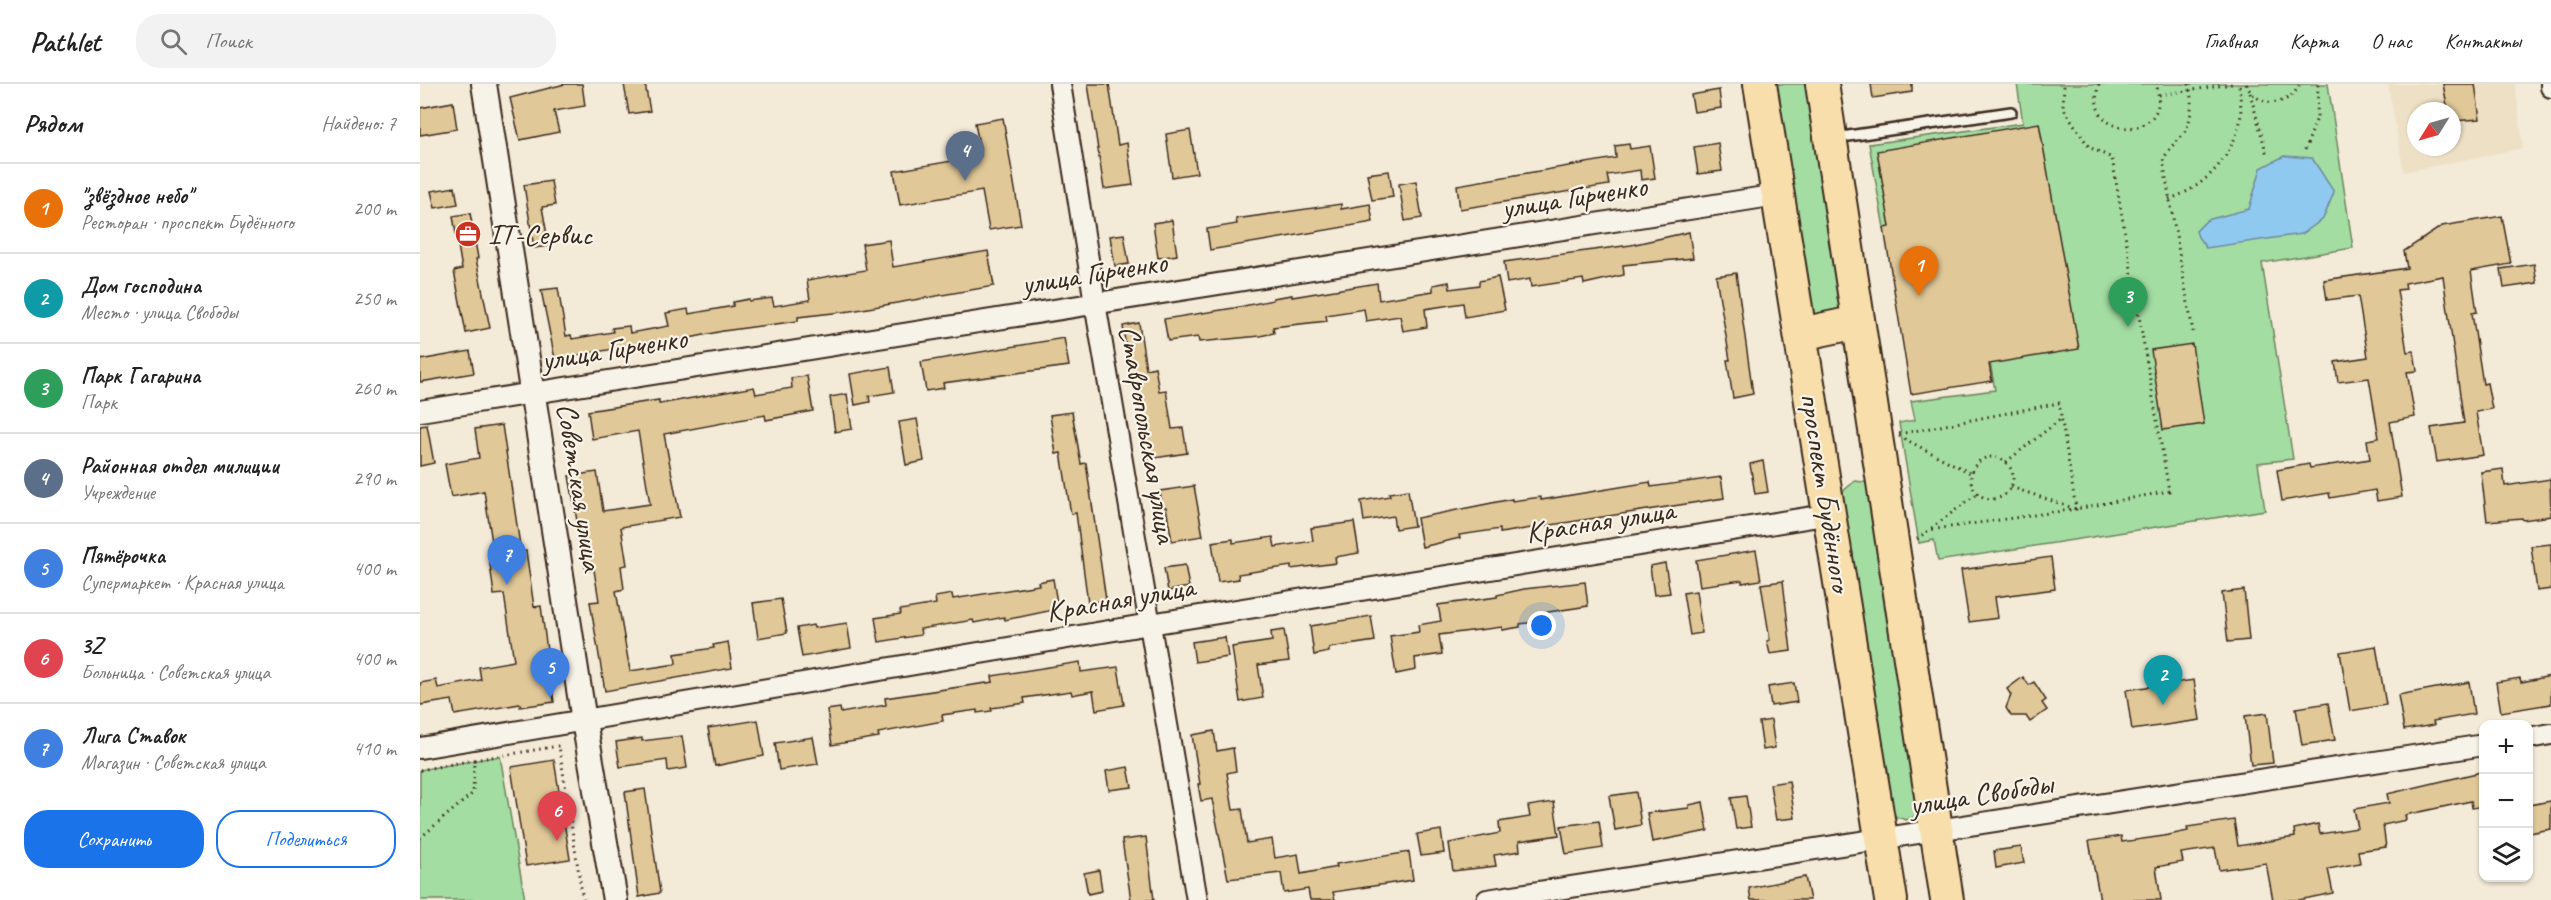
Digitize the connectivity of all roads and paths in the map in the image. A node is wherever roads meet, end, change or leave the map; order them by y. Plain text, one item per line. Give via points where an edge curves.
1 (484, 84) edge
2 (1060, 84) edge
3 (1760, 84) edge
4 (1822, 84) edge
5 (2064, 84) edge
6 (2099, 84) edge
7 (2156, 84) edge
8 (2189, 84) edge
9 (2232, 84) edge
10 (2240, 84) edge
11 (2246, 84) edge
12 (2300, 84) edge
13 (2318, 84) edge
14 (2190, 90) junction
15 (2249, 90) junction
16 (2159, 95) junction
17 (2011, 112) dead end
18 (1830, 139) junction
19 (2305, 150) dead end
20 (2267, 155) dead end
21 (1777, 195) junction
22 (2169, 199) junction
23 (1095, 303) junction
24 (1858, 322) junction
25 (2193, 332) dead end
26 (1801, 334) junction
27 (534, 393) junction
28 (420, 411) edge
29 (2061, 419) junction
30 (2006, 462) junction
31 (1972, 474) junction
32 (2011, 487) junction
33 (1978, 493) junction
34 (2076, 509) junction
35 (1831, 514) junction
36 (1929, 530) junction
37 (1894, 557) junction
38 (1150, 624) junction
39 (584, 721) junction
40 (2551, 734) edge
41 (2533, 737) edge
42 (2479, 746) edge
43 (420, 748) edge
44 (474, 760) junction
45 (420, 770) edge
46 (1936, 831) junction
47 (420, 838) edge
48 (1881, 840) junction
49 (584, 900) edge
50 (615, 900) edge
51 (1197, 900) edge
52 (1487, 900) edge
53 (1891, 900) edge
54 (1947, 900) edge

1 - 27 street, Советская улица
2 - 23 street, Ставропольская улица
3 - 21 main road, проспект Будённого
4 - 18 main road, проспект Будённого
5 - 34 path via 2063,107 2075,126 2090,147 2112,158 2169,491
6 - 16 path via 2096,95 2101,114 2107,122 2127,129 2137,128 2154,116
7 - 16 path
8 - 14 path
9 - 14 path
10 - 22 path via 2240,121 2226,156 2189,193
11 - 15 path
12 - 15 path via 2291,97 2273,103
13 - 19 path via 2317,118
14 - 16 path
14 - 22 path via 2192,102 2186,130 2168,149 2163,161
15 - 20 path
17 - 18 lane
18 - 24 main road, проспект Будённого
21 - 23 street, улица Гирченко
21 - 26 main road, проспект Будённого
22 - 25 path
23 - 27 street, улица Гирченко
23 - 38 street, Ставропольская улица
24 - 26 main road
24 - 37 main road, проспект Будённого
26 - 35 main road, проспект Будённого
27 - 28 street, улица Гирченко
27 - 39 street, Советская улица
29 - 30 path
29 - 31 path via 2059,403 1897,435
29 - 34 path
30 - 31 path via 1986,458 1974,467
30 - 32 path via 2013,474
31 - 33 path via 1971,481
32 - 33 path via 1996,499
32 - 34 path
33 - 36 path
34 - 36 path
35 - 38 street, Красная улица
35 - 48 main road, проспект Будённого
36 - 37 path
37 - 46 main road, проспект Будённого
38 - 39 street, Красная улица
38 - 51 street, Ставропольская улица
39 - 43 street, Красная улица
39 - 50 street, Советская улица
40 - 41 street
42 - 46 street, улица Свободы
44 - 45 path
44 - 47 path via 472,793
44 - 49 path via 559,746
46 - 48 street, улица Свободы
46 - 54 main road, проспект Будённого
48 - 52 street, улица Свободы
48 - 53 main road, проспект Будённого

